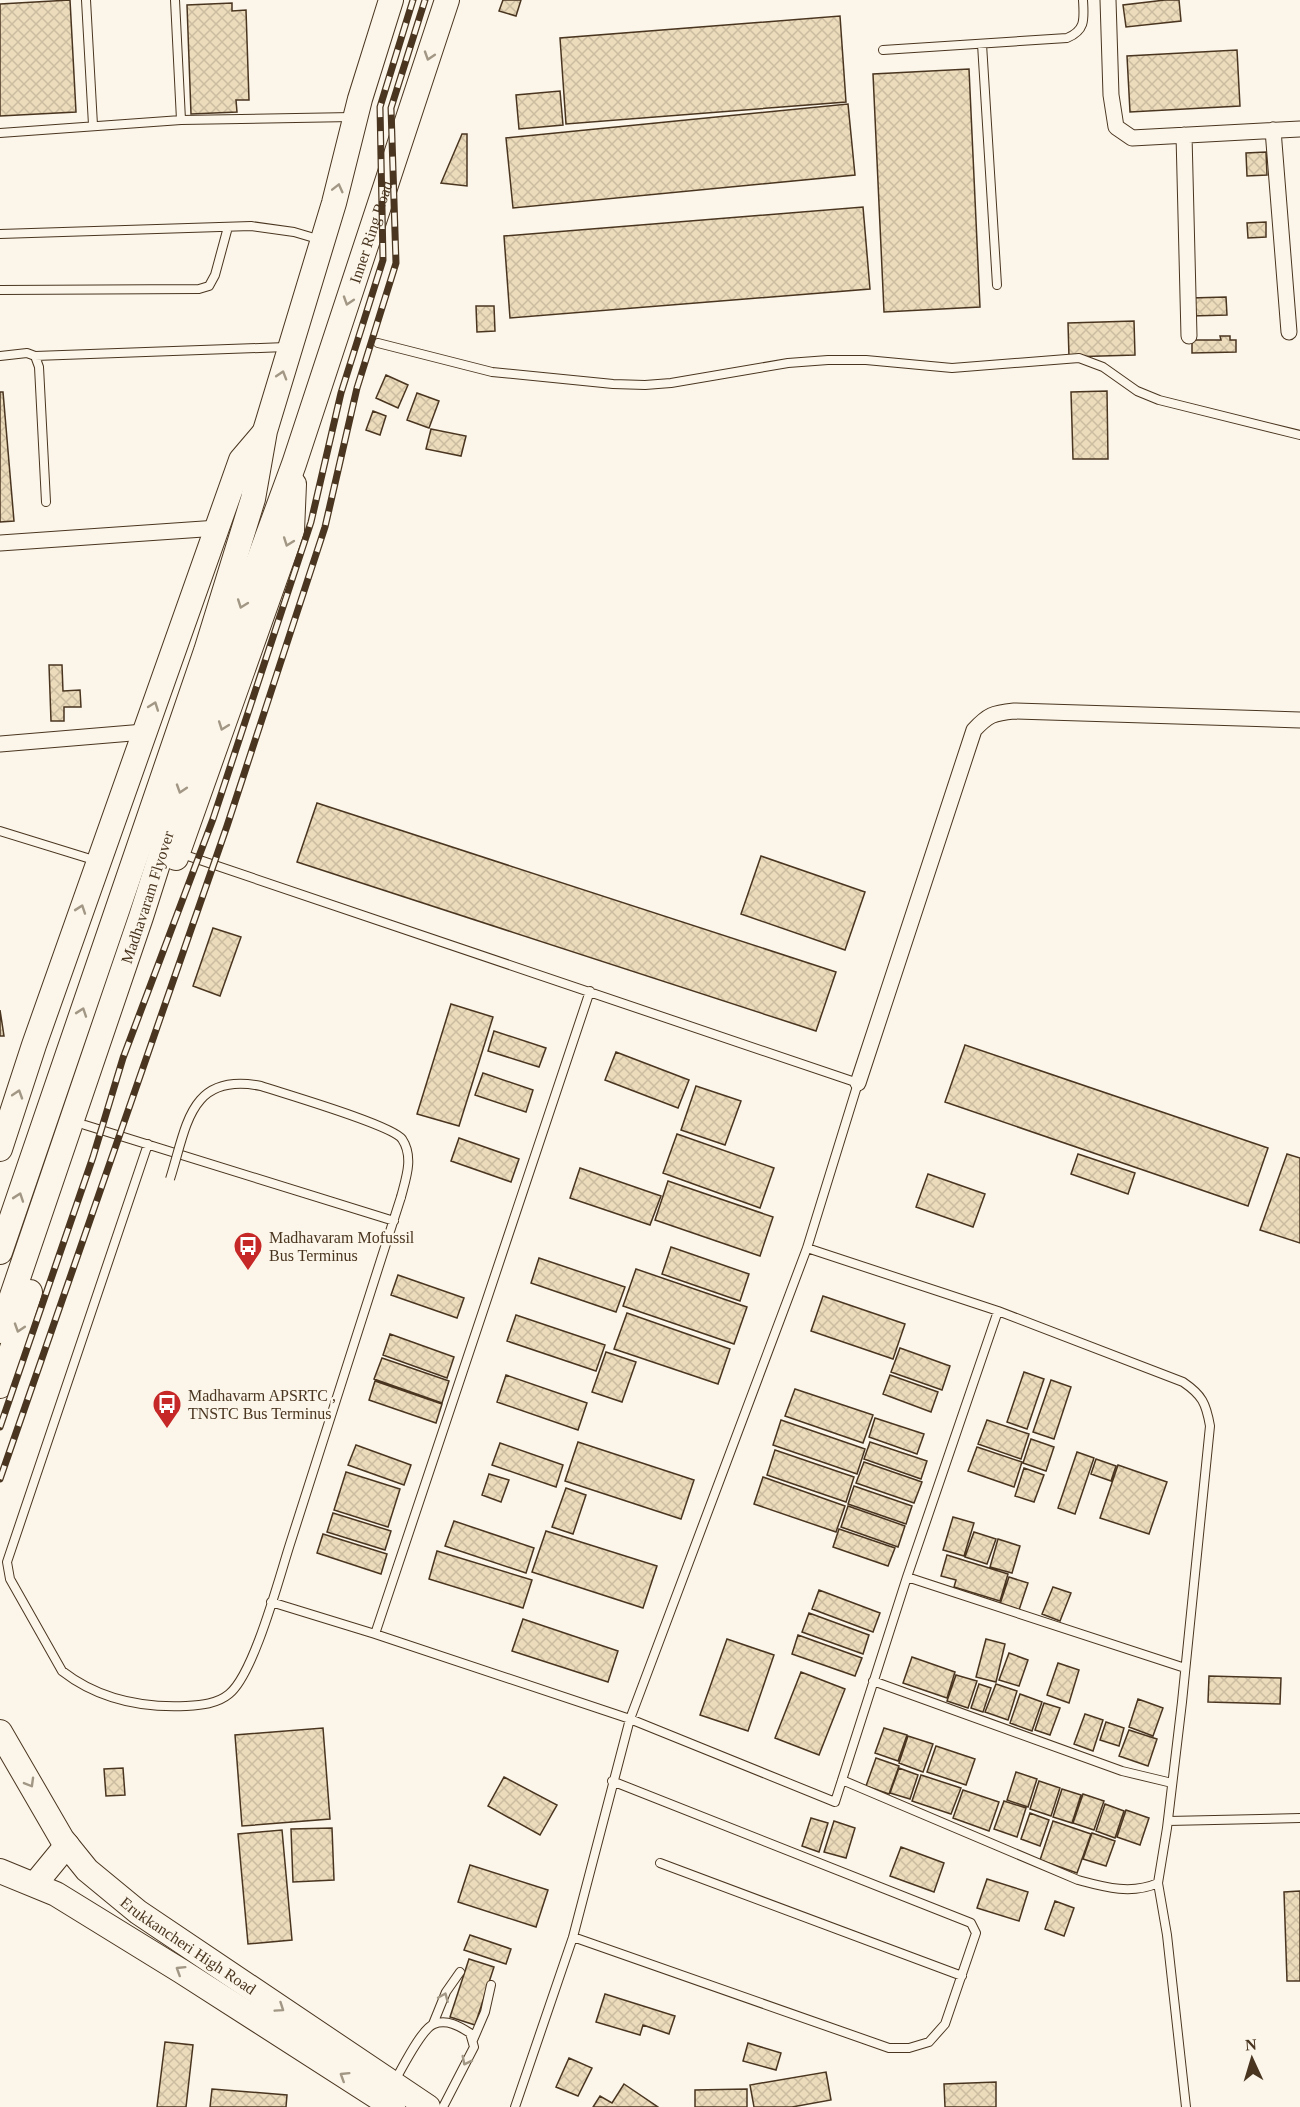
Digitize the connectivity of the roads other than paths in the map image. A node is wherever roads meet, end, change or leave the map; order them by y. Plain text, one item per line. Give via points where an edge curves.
1 (86, 0) edge
2 (176, 0) edge
3 (391, 0) edge
4 (447, 0) edge
5 (1083, 0) edge
6 (1108, 0) edge
7 (982, 44) junction
8 (883, 50) dead end
9 (356, 116) junction
10 (181, 120) junction
11 (93, 125) junction
12 (1300, 129) edge
13 (1273, 130) junction
14 (0, 133) edge
15 (1184, 135) junction
16 (228, 227) junction
17 (0, 234) edge
18 (323, 241) junction
19 (997, 285) dead end
20 (0, 290) edge
21 (1289, 332) dead end
22 (1189, 336) dead end
23 (378, 344) dead end
24 (291, 347) junction
25 (0, 356) edge
26 (35, 356) junction
27 (266, 431) junction
28 (1300, 435) edge
29 (294, 464) junction
30 (46, 502) dead end
31 (218, 528) junction
32 (0, 543) edge
33 (1300, 720) edge
34 (144, 732) junction
35 (0, 744) edge
36 (0, 831) edge
37 (178, 853) junction
38 (98, 861) junction
39 (590, 991) junction
40 (858, 1083) junction
41 (85, 1125) junction
42 (148, 1144) junction
43 (0, 1149) edge
44 (170, 1179) dead end
45 (394, 1221) junction
46 (807, 1248) junction
47 (0, 1252) edge
48 (998, 1311) junction
49 (0, 1331) edge
50 (0, 1386) edge
51 (907, 1576) junction
52 (271, 1602) junction
53 (375, 1634) junction
54 (1185, 1668) junction
55 (873, 1682) junction
56 (630, 1719) junction
57 (0, 1732) edge
58 (842, 1780) junction
59 (612, 1782) junction
60 (1172, 1783) junction
61 (1300, 1818) edge
62 (1168, 1821) junction
63 (67, 1845) junction
64 (660, 1863) dead end
65 (0, 1871) edge
66 (1158, 1883) junction
67 (35, 1884) junction
68 (573, 1937) junction
69 (460, 1972) dead end
70 (962, 1976) junction
71 (491, 1985) dead end
72 (433, 2024) junction
73 (473, 2040) junction
74 (385, 2099) edge
75 (428, 2107) edge
76 (443, 2107) edge
77 (515, 2107) edge
78 (1186, 2107) edge

1 - 11 lane
2 - 10 lane
3 - 9 main road
4 -> 29 main road, Inner Ring Road
5 - 7 lane via 1083,25 1067,38
6 - 15 street via 1116,127 1132,138
7 - 8 lane
7 - 19 lane
9 - 10 lane
18 -> 9 main road
10 - 11 lane
11 - 14 lane
12 - 13 street
13 - 15 street
13 - 21 street
15 - 22 street
16 - 17 lane
16 - 18 lane via 278,229
16 - 20 lane via 215,275 209,286 200,289
18 - 24 main road
23 - 28 lane via 492,372 645,385 828,360 952,368 1079,358 1103,367 1137,391 1159,400
24 - 26 lane
27 -> 24 main road
25 - 26 lane
26 - 30 lane via 39,367
27 - 31 main road via 241,460
47 -> 27 main road, Madhavaram Flyover via 206,651 253,499
29 -> 37 main road via 292,531
29 -> 49 main road, Madhavaram Flyover via 229,641 141,917
31 - 32 street
34 -> 31 main road
33 - 40 street via 1014,711 985,718 974,730
34 - 35 street
34 - 38 main road
36 - 38 lane
37 - 39 lane
37 - 41 main road
43 -> 38 main road
39 - 40 lane
39 - 53 lane
40 - 46 lane
41 - 42 lane
41 -> 50 main road
42 - 45 lane
42 - 52 lane via 9,1552 8,1572 62,1671 98,1692 165,1707 218,1702 230,1694 247,1669
44 - 45 lane, bridge via 197,1102 207,1091 247,1083 396,1133 406,1147 409,1161
45 - 52 lane
46 - 48 lane
46 - 56 lane
48 - 51 lane
48 - 54 lane via 1183,1382 1198,1392 1207,1408 1210,1446
51 - 54 lane
51 - 55 lane
52 - 53 lane
53 - 56 lane
54 - 60 lane
55 - 58 lane
55 - 60 lane via 1122,1771
56 - 58 lane via 835,1802
56 - 59 lane
57 -> 63 main road, Erukkancheri High Road
58 - 66 lane via 1078,1880 1134,1890
59 - 68 lane
59 - 70 lane via 971,1923 976,1933
60 - 62 lane
61 - 62 lane
62 - 66 lane
63 - 67 main road
63 -> 74 main road, Erukkancheri High Road via 87,1870 138,1912
64 - 70 lane
65 - 67 main road
66 - 78 lane
74 -> 67 main road
68 - 70 lane via 889,2049 929,2042 945,2024
68 - 77 lane
72 -> 69 lane via 446,1992
71 - 73 lane
72 - 73 lane via 447,2022 459,2026
72 - 74 lane
73 -> 76 lane via 474,2047
74 - 75 main road, Erukkancheri High Road

